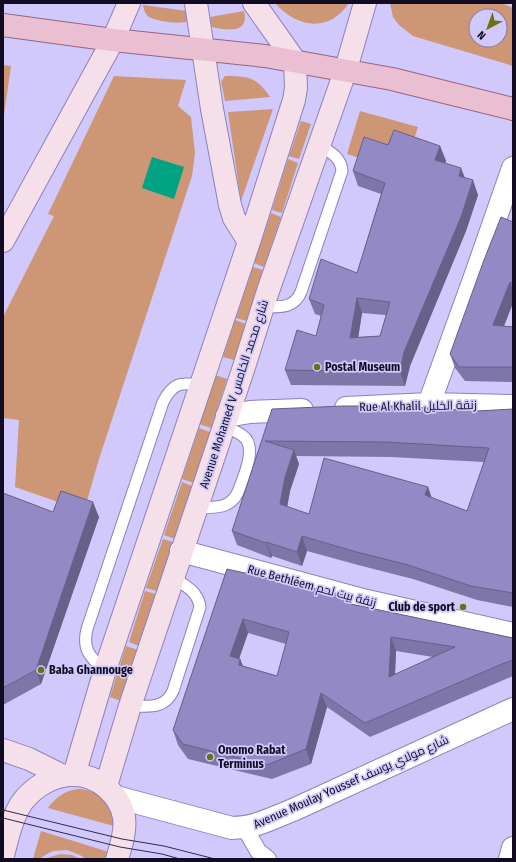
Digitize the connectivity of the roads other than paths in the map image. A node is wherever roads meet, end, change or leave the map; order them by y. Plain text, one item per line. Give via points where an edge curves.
1 (129, 3) edge
2 (196, 3) edge
3 (254, 3) edge
4 (365, 3) edge
5 (3, 26) edge
6 (113, 40) junction
7 (203, 48) junction
8 (295, 61) junction
9 (346, 70) junction
10 (513, 109) edge
11 (319, 145) junction
12 (513, 168) edge
13 (3, 241) edge
14 (249, 242) junction
15 (263, 308) junction
16 (200, 384) junction
17 (429, 404) junction
18 (513, 406) edge
19 (225, 421) junction
20 (196, 508) junction
21 (181, 551) junction
22 (172, 577) junction
23 (513, 634) edge
24 (105, 670) junction
25 (130, 706) junction
26 (513, 709) edge
27 (3, 750) edge
28 (69, 775) junction
29 (111, 792) junction
30 (246, 828) junction
31 (513, 848) edge
32 (3, 855) edge
33 (117, 859) edge
34 (268, 859) edge
35 (510, 859) edge

1 - 6 main road
2 - 7 main road
3 - 8 main road
4 - 9 main road, Avenue Mohamed V شارع محمد الخامس
5 - 6 main road
6 - 7 main road
6 - 13 main road
7 - 8 main road
7 - 14 main road via 230,205 234,218
8 - 9 main road
8 - 14 main road via 294,100
9 - 10 main road via 408,82
9 - 11 main road, Avenue Mohamed V شارع محمد الخامس
11 - 15 main road, Avenue Mohamed V شارع محمد الخامس
11 - 15 lane via 338,158 342,171 302,292 290,305
12 - 17 street
14 - 16 main road
15 - 19 main road, Avenue Mohamed V شارع محمد الخامس
16 - 24 main road
16 - 24 lane via 177,385 171,389 163,402 89,622 85,636 87,649 93,661
17 - 18 street, Rue Al Khalil زنقة الخليل
17 - 19 street, Rue Al Khalil زنقة الخليل via 250,412
19 - 20 main road, Avenue Mohamed V شارع محمد الخامس
19 - 20 lane via 243,435 250,446 250,455 236,498 226,505
20 - 21 main road, Avenue Mohamed V شارع محمد الخامس
21 - 22 main road, Avenue Mohamed V شارع محمد الخامس
21 - 23 street, Rue Bethléem زنقة بيت لحم via 367,601
22 - 25 main road, Avenue Mohamed V شارع محمد الخامس
22 - 25 lane via 194,592 200,607 176,684 171,696 160,705
24 - 28 main road
25 - 29 main road, Avenue Mohamed V شارع محمد الخامس
26 - 30 street, Avenue Moulay Youssef شارع مولاي يوسف via 293,810
27 - 28 main road
28 - 29 main road via 96,780
28 - 32 main road via 43,784 24,800 17,810
29 - 30 street, Avenue Moulay Youssef شارع مولاي يوسف via 232,828
29 - 33 main road via 124,817
30 - 34 street via 258,850
31 - 35 street

